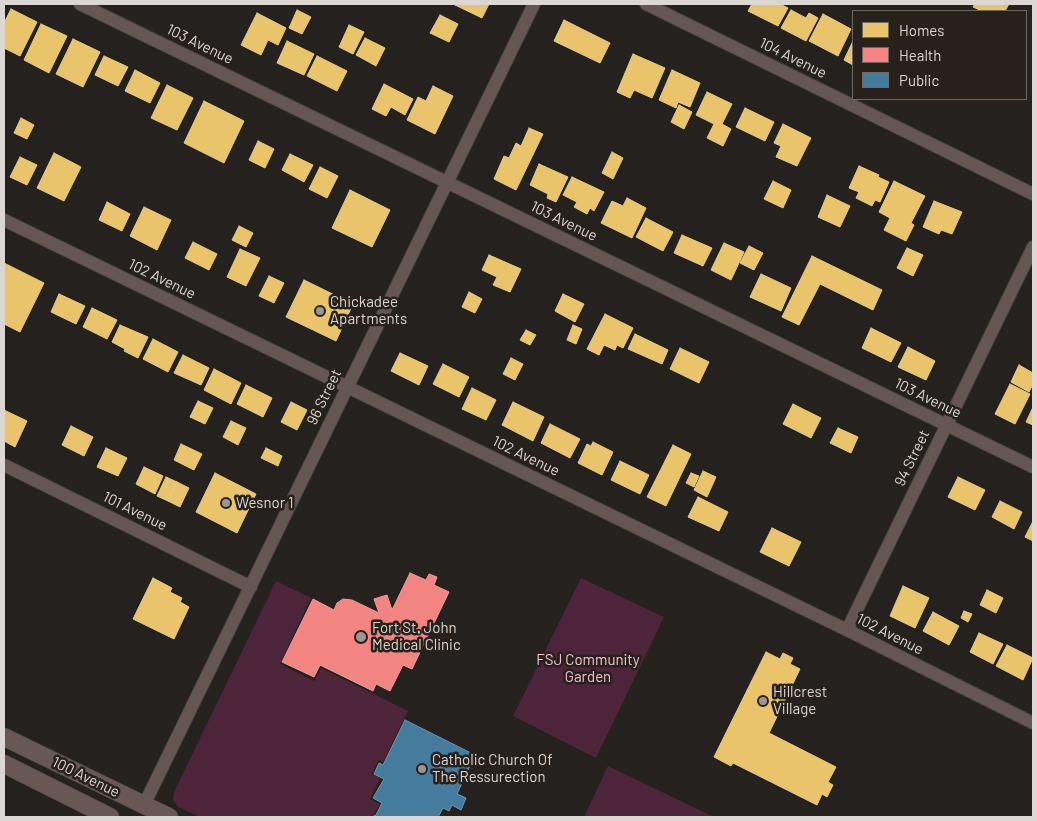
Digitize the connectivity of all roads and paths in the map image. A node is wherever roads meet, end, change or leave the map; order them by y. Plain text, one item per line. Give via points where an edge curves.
1 (80, 4) edge
2 (534, 4) edge
3 (646, 4) edge
4 (448, 182) junction
5 (1033, 194) edge
6 (4, 220) edge
7 (1033, 247) edge
8 (347, 387) junction
9 (946, 425) junction
10 (4, 465) edge
11 (1033, 467) edge
12 (251, 587) junction
13 (847, 630) junction
14 (1033, 723) edge
15 (4, 737) edge
16 (4, 764) edge
17 (144, 805) junction
18 (110, 817) edge
19 (169, 817) edge

1 - 4 street, 103 Avenue
2 - 4 street, 96 Street
3 - 5 street, 104 Avenue
4 - 8 street, 96 Street
4 - 9 street, 103 Avenue
6 - 8 street, 102 Avenue
7 - 9 street, 94 Street
8 - 12 street, 96 Street
8 - 13 street, 102 Avenue
9 - 11 street, 103 Avenue
9 - 13 street, 94 Street
10 - 12 street, 101 Avenue
12 - 17 street, 96 Street
13 - 14 street, 102 Avenue
15 - 17 main road, 100 Avenue
16 - 18 main road, 100 Avenue
17 - 19 main road, 100 Avenue

